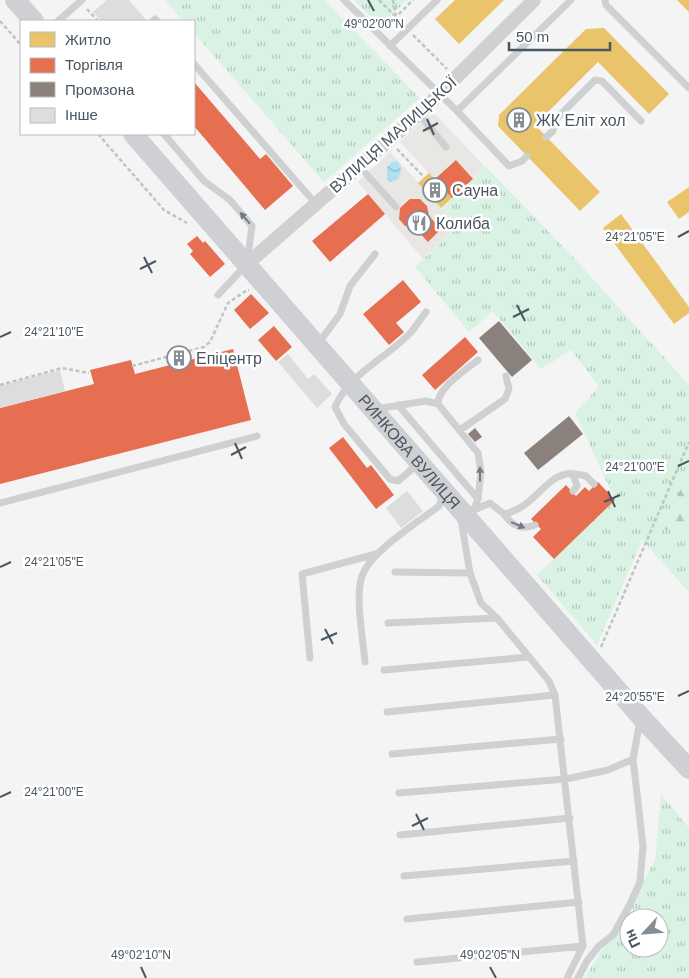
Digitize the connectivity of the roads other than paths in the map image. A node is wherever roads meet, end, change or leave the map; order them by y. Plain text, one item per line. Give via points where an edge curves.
1 (15, 0) edge
2 (344, 0) edge
3 (437, 0) edge
4 (534, 0) edge
5 (571, 0) edge
6 (605, 0) edge
7 (81, 1) edge
8 (33, 20) edge
9 (59, 20) edge
10 (390, 46) junction
11 (195, 65) edge
12 (689, 88) edge
13 (439, 94) junction
14 (457, 111) junction
15 (418, 114) junction
16 (641, 120) dead end
17 (134, 135) edge
18 (165, 135) edge
19 (546, 137) dead end
20 (446, 147) dead end
21 (527, 156) dead end
22 (360, 167) junction
23 (316, 204) junction
24 (396, 206) dead end
25 (374, 254) dead end
26 (242, 271) junction
27 (218, 294) dead end
28 (426, 312) dead end
29 (316, 346) junction
30 (478, 360) dead end
31 (506, 376) dead end
32 (350, 384) junction
33 (443, 390) junction
34 (426, 400) junction
35 (438, 404) junction
36 (398, 405) junction
37 (372, 410) junction
38 (460, 430) junction
39 (257, 436) dead end
40 (419, 463) junction
41 (570, 474) junction
42 (594, 484) dead end
43 (573, 491) dead end
44 (444, 492) junction
45 (478, 499) junction
46 (0, 503) edge
47 (467, 514) junction
48 (504, 514) junction
49 (535, 525) dead end
50 (376, 554) junction
51 (395, 572) dead end
52 (470, 573) junction
53 (497, 618) junction
54 (388, 624) dead end
55 (529, 657) junction
56 (310, 658) dead end
57 (364, 662) dead end
58 (384, 670) dead end
59 (555, 695) junction
60 (387, 712) dead end
61 (641, 717) junction
62 (561, 739) junction
63 (392, 754) dead end
64 (634, 759) junction
65 (689, 768) edge
66 (566, 779) junction
67 (399, 793) dead end
68 (570, 818) junction
69 (400, 835) dead end
70 (574, 860) junction
71 (404, 876) dead end
72 (579, 902) junction
73 (406, 919) dead end
74 (583, 946) junction
75 (418, 962) dead end
76 (567, 978) edge
77 (578, 978) edge

1 - 8 main road
2 - 10 lane
3 - 10 lane
4 - 13 street, ВУЛИЦЯ МАЛИЦЬКОЇ
5 - 14 lane
6 - 12 lane via 606,5
7 - 9 lane
10 - 13 lane
11 - 23 lane
13 - 14 lane
13 - 15 street, ВУЛИЦЯ МАЛИЦЬКОЇ
14 - 21 lane via 509,166
15 - 20 lane
15 - 22 street, ВУЛИЦЯ МАЛИЦЬКОЇ
16 - 19 lane via 602,81 595,80 553,122 553,131
17 - 26 main road, РИНКОВА ВУЛИЦЯ
26 -> 18 lane via 252,226 230,200 204,181
22 - 23 street, ВУЛИЦЯ МАЛИЦЬКОЇ
22 - 24 lane
23 - 26 street, ВУЛИЦЯ МАЛИЦЬКОЇ
25 - 29 lane via 350,286 340,314
26 - 27 lane
26 - 29 main road, РИНКОВА ВУЛИЦЯ
28 - 32 lane via 412,332
29 - 32 main road, РИНКОВА ВУЛИЦЯ
30 - 33 lane
31 - 38 lane via 509,389 504,399
32 - 37 main road, РИНКОВА ВУЛИЦЯ
32 - 40 lane via 335,407 344,424 390,479 398,481
33 - 34 lane
33 - 35 lane via 437,398
34 - 35 lane
34 - 36 lane
35 - 38 lane
36 - 37 lane
36 - 45 lane
37 - 40 main road, РИНКОВА ВУЛИЦЯ
45 -> 38 lane via 482,472 478,453
39 - 46 lane
40 - 44 main road, РИНКОВА ВУЛИЦЯ
41 - 42 lane via 586,476
41 - 43 lane via 578,486
41 - 48 lane via 551,482 524,507
44 - 47 main road, РИНКОВА ВУЛИЦЯ
44 - 50 lane via 439,506
45 - 47 lane
47 - 48 lane via 490,503
47 - 52 lane
47 - 61 main road, РИНКОВА ВУЛИЦЯ
48 -> 49 lane via 515,526 526,529
50 - 56 lane via 302,574
50 - 57 lane via 362,576 360,599
51 - 52 lane
52 - 53 lane via 481,602
53 - 54 lane
53 - 55 lane
55 - 58 lane
55 - 59 lane via 549,681
59 - 60 lane
59 - 62 lane
61 - 64 lane
61 - 65 main road, РИНКОВА ВУЛИЦЯ
62 - 63 lane
62 - 66 lane
64 - 66 lane via 608,770
64 - 77 lane via 643,846 640,882 613,935 599,946
66 - 67 lane
66 - 68 lane
68 - 69 lane
68 - 70 lane
70 - 71 lane
70 - 72 lane
72 - 73 lane
72 - 74 lane
74 - 75 lane
74 - 76 lane

